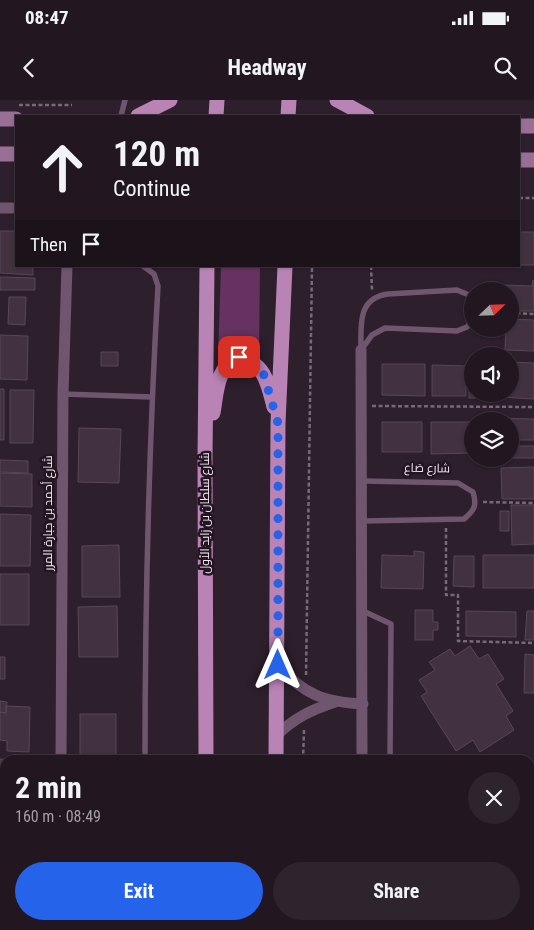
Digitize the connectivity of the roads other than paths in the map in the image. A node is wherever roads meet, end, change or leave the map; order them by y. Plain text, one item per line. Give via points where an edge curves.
1 (124, 100) edge
2 (170, 100) edge
3 (217, 100) edge
4 (289, 100) edge
5 (337, 100) edge
6 (17, 112) edge
7 (121, 115) edge
8 (140, 115) edge
9 (216, 115) edge
10 (288, 115) edge
11 (365, 115) edge
12 (0, 119) edge
13 (520, 126) edge
14 (534, 126) edge
15 (0, 154) edge
16 (15, 154) edge
17 (520, 160) edge
18 (534, 160) edge
19 (0, 208) edge
20 (15, 208) edge
21 (67, 267) edge
22 (145, 267) edge
23 (207, 267) edge
24 (285, 267) edge
25 (464, 293) edge
26 (464, 328) edge
27 (361, 350) junction
28 (63, 394) junction
29 (152, 397) junction
30 (278, 423) junction
31 (205, 457) junction
32 (363, 481) junction
33 (363, 520) junction
34 (363, 610) junction
35 (278, 665) junction
36 (335, 702) junction
37 (363, 704) junction
38 (276, 736) junction
39 (60, 755) edge
40 (145, 755) edge
41 (206, 755) edge
42 (276, 755) edge
43 (362, 755) edge
44 (390, 755) edge

1 - 7 lane
2 - 8 main road
3 - 9 main road
4 - 10 main road
5 - 11 main road
6 - 12 main road
13 - 14 main road
15 - 16 main road
17 - 18 main road
19 - 20 street
21 - 28 street, شارع أحمد بن جبارة المرر
22 - 29 lane via 154,274 158,286
23 - 31 main road, شارع سلطان بن زايد الأول
24 - 30 main road
25 - 27 lane via 457,290 388,294 372,299 362,314
26 - 27 lane via 457,331 385,328 372,335
27 - 32 street
28 - 29 lane
28 - 39 street, شارع أحمد بن جبارة المرر
29 - 40 lane
30 - 31 main road via 263,372 253,361 239,357 228,362 221,373
30 - 35 main road
31 - 41 main road, شارع سلطان بن زايد الأول
32 - 33 street
32 - 33 lane, شارع صَاع via 458,483 473,492 476,502 474,511 464,519
33 - 34 street
34 - 37 street
34 - 44 lane via 391,624
35 - 36 street via 292,682
35 - 38 main road
36 - 37 street
36 - 38 street via 304,713
37 - 43 street
38 - 42 main road

